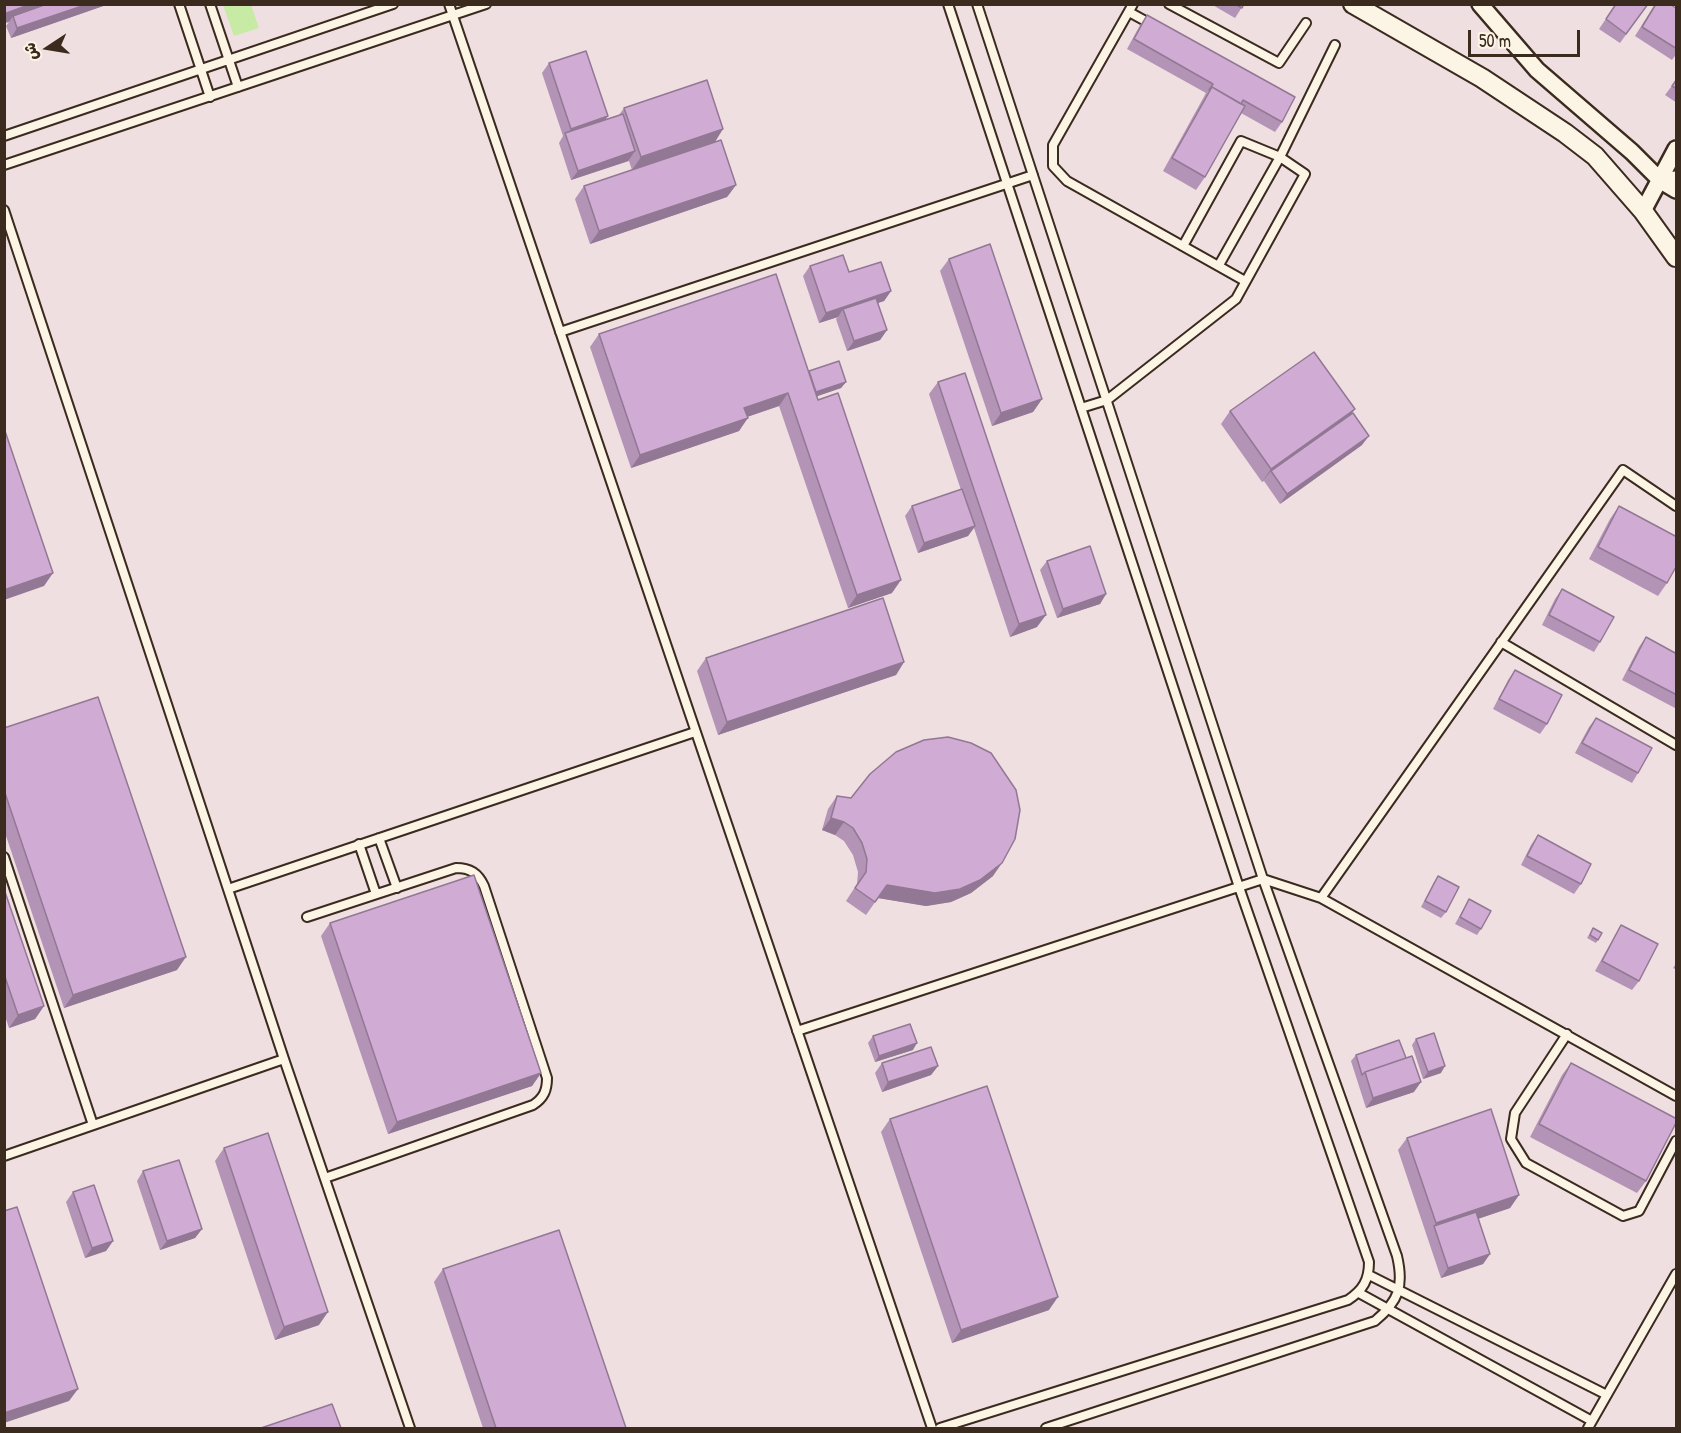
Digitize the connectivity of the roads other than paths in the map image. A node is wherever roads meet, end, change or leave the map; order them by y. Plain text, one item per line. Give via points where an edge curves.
1 (179, 4) edge
2 (210, 4) edge
3 (393, 4) edge
4 (449, 4) edge
5 (486, 4) edge
6 (948, 4) edge
7 (977, 4) edge
8 (1169, 4) edge
9 (1353, 4) edge
10 (1480, 4) edge
11 (1131, 8) edge
12 (452, 16) junction
13 (1306, 23) dead end
14 (1160, 28) edge
15 (1335, 45) dead end
16 (229, 60) junction
17 (201, 69) junction
18 (238, 87) junction
19 (210, 97) junction
20 (1295, 100) edge
21 (1306, 105) junction
22 (4, 136) edge
23 (1677, 149) edge
24 (1280, 157) junction
25 (4, 165) edge
26 (1033, 175) junction
27 (1677, 179) edge
28 (1661, 181) junction
29 (1008, 185) junction
30 (1677, 190) edge
31 (4, 210) edge
32 (1643, 210) junction
33 (1183, 246) junction
34 (1677, 257) edge
35 (1219, 265) junction
36 (1245, 281) junction
37 (560, 332) junction
38 (1107, 399) junction
39 (1081, 408) junction
40 (1677, 506) edge
41 (1501, 642) junction
42 (695, 732) junction
43 (1677, 745) edge
44 (379, 838) junction
45 (359, 844) junction
46 (4, 857) edge
47 (1263, 879) junction
48 (1239, 887) junction
49 (397, 888) junction
50 (228, 889) junction
51 (376, 894) junction
52 (1321, 898) junction
53 (307, 917) dead end
54 (796, 1031) junction
55 (1567, 1035) junction
56 (284, 1059) junction
57 (1677, 1096) edge
58 (93, 1125) junction
59 (1677, 1141) edge
60 (4, 1156) edge
61 (325, 1178) junction
62 (1677, 1274) edge
63 (1369, 1275) junction
64 (1399, 1289) junction
65 (1359, 1293) junction
66 (1388, 1310) junction
67 (1607, 1395) junction
68 (1592, 1421) junction
69 (410, 1428) edge
70 (932, 1428) edge
71 (940, 1428) edge
72 (1046, 1428) edge
73 (1588, 1428) edge

1 - 17 lane
2 - 16 lane
3 - 16 lane
4 - 12 lane
5 - 12 lane
6 - 29 lane
7 - 26 lane
8 - 13 lane via 1279,63
9 - 32 street via 1482,78 1565,133 1595,156
10 - 28 street via 1537,69
11 - 14 lane
11 - 33 lane via 1053,145 1053,166 1067,181
12 - 18 lane
12 - 37 lane
15 - 21 lane
16 - 17 lane
16 - 18 lane
17 - 19 lane
17 - 22 lane
18 - 19 lane
19 - 25 lane
20 - 21 lane
21 - 24 lane
23 - 28 street
24 - 33 lane via 1241,141
24 - 35 lane
24 - 36 lane via 1305,174
26 - 29 lane
26 - 38 lane
27 - 28 street
28 - 30 street
28 - 32 street
29 - 37 lane
29 - 39 lane
31 - 50 lane
32 - 34 street
33 - 35 lane
35 - 36 lane
36 - 38 lane via 1236,299
37 - 42 lane
38 - 39 lane
38 - 47 lane
39 - 48 lane
40 - 41 lane via 1623,470
41 - 43 lane
41 - 52 lane
42 - 44 lane
42 - 54 lane
44 - 45 lane
44 - 49 lane
45 - 50 lane
45 - 51 lane
46 - 58 lane
47 - 48 lane
47 - 52 lane
47 - 64 lane via 1396,1256
48 - 54 lane
48 - 63 lane via 1369,1262
49 - 51 lane
49 - 61 lane via 456,868 473,871 480,878 547,1086 533,1106
50 - 56 lane
51 - 53 lane
52 - 55 lane
54 - 70 lane
55 - 57 lane
55 - 59 lane via 1515,1113 1511,1139 1526,1163 1623,1216 1639,1211
56 - 58 lane
56 - 61 lane
58 - 60 lane
61 - 69 lane
62 - 67 lane
63 - 64 lane
63 - 65 lane
64 - 66 lane
64 - 67 lane
65 - 66 lane
65 - 71 lane via 1336,1304
66 - 68 lane
66 - 72 lane via 1375,1321
67 - 68 lane
68 - 73 lane

